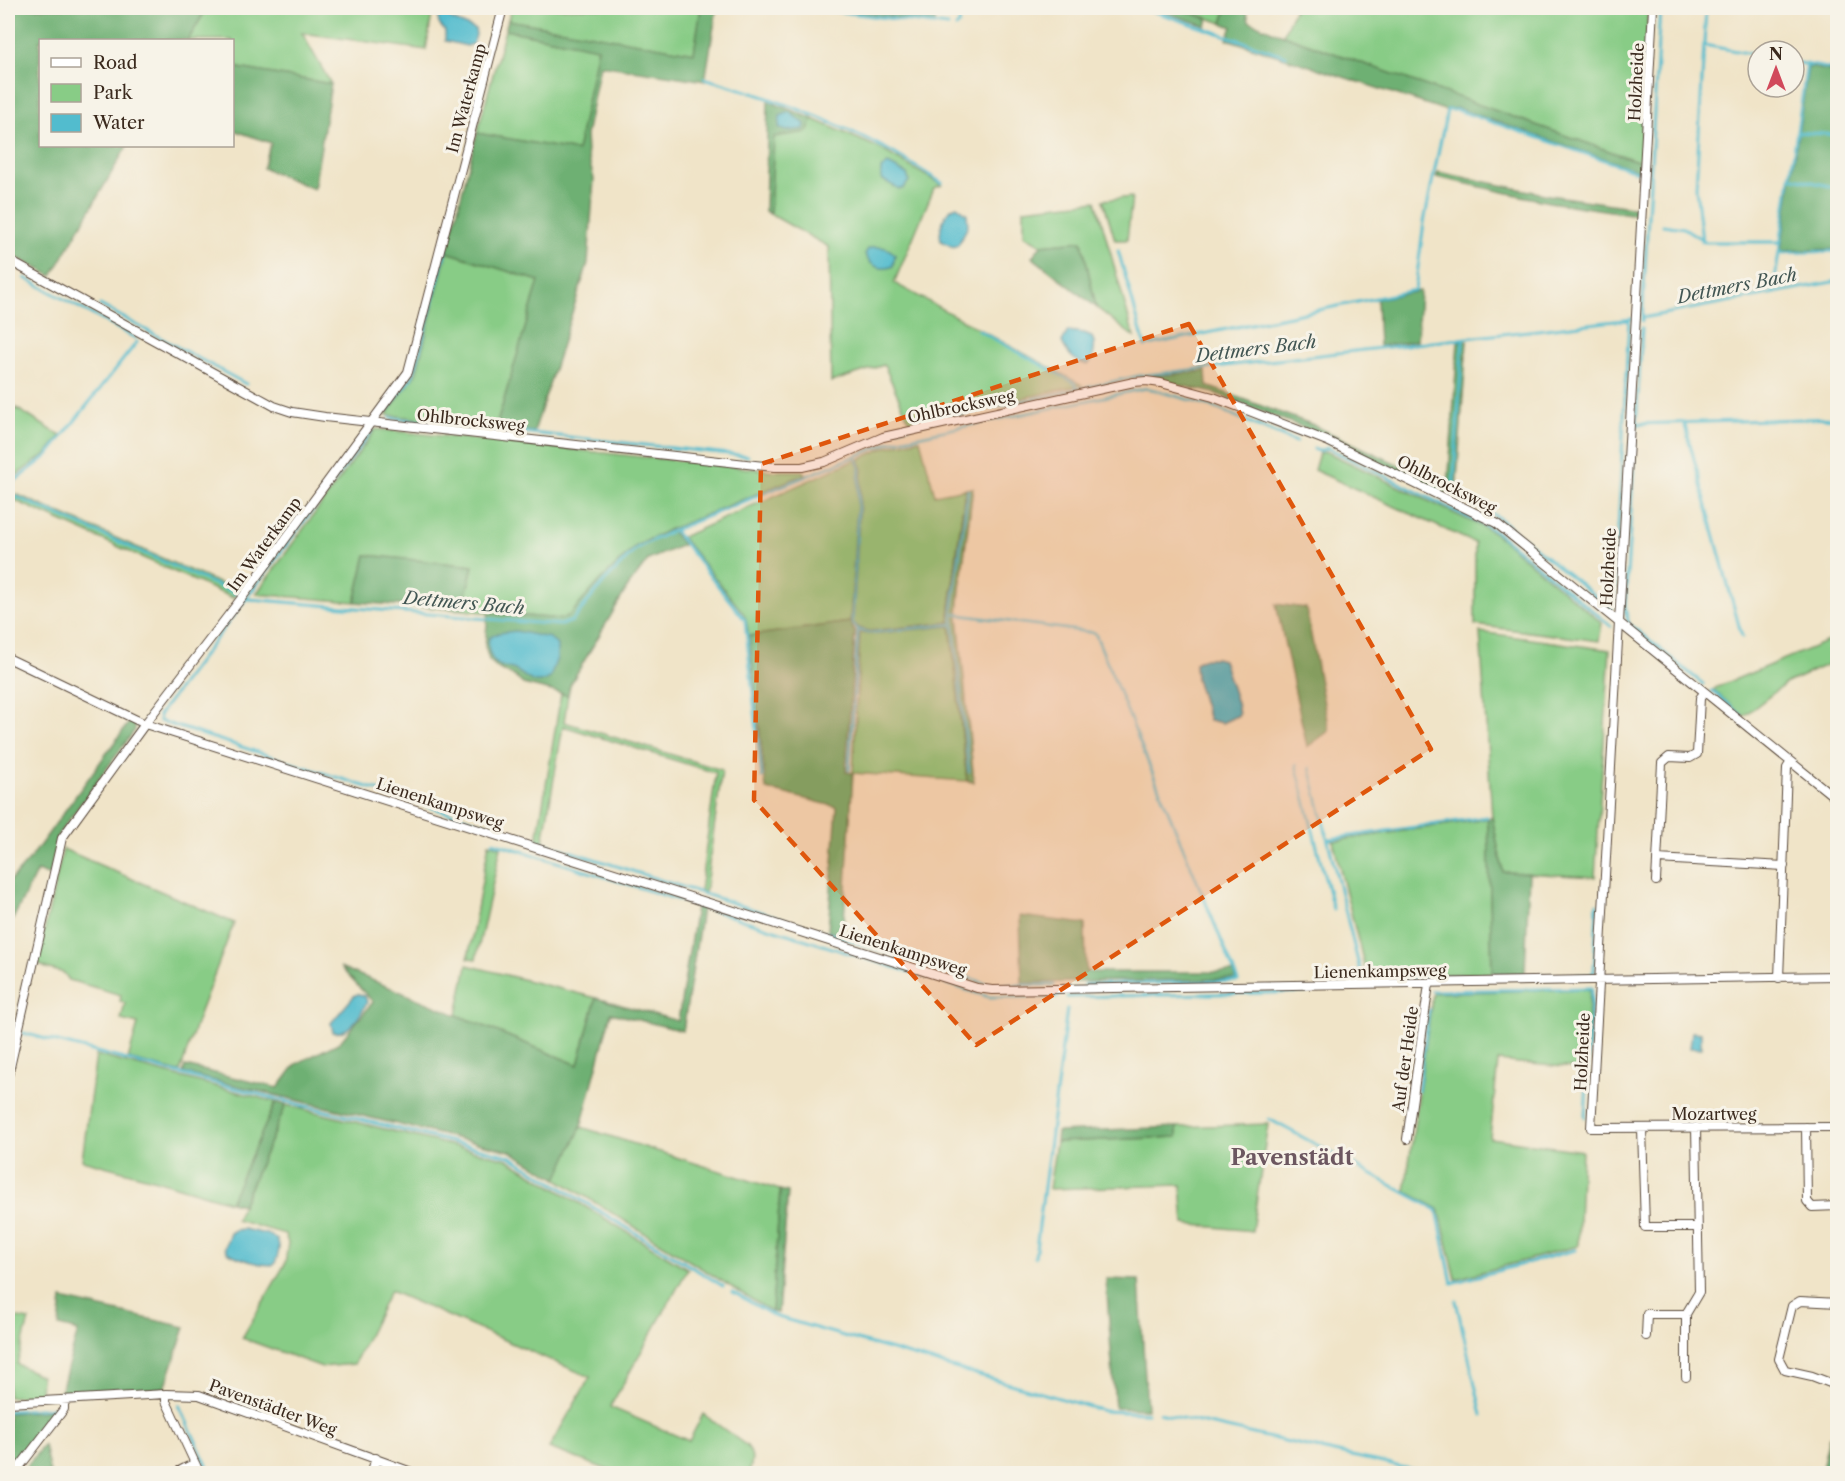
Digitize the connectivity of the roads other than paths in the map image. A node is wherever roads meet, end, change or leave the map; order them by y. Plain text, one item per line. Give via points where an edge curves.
1 (503, 8) edge
2 (1653, 8) edge
3 (8, 260) edge
4 (372, 422) junction
5 (1619, 624) junction
6 (8, 658) edge
7 (1704, 693) junction
8 (145, 724) junction
9 (1791, 762) junction
10 (1838, 800) edge
11 (1657, 859) junction
12 (1784, 866) junction
13 (1656, 881) dead end
14 (1838, 976) edge
15 (1779, 978) junction
16 (1599, 981) junction
17 (1429, 984) junction
18 (8, 1076) edge
19 (1696, 1127) junction
20 (1806, 1127) junction
21 (1838, 1127) edge
22 (1591, 1128) joint
23 (1642, 1128) junction
24 (1407, 1138) dead end
25 (1838, 1206) edge
26 (1698, 1227) junction
27 (1838, 1303) edge
28 (1686, 1314) junction
29 (1646, 1336) dead end
30 (1686, 1377) dead end
31 (1838, 1386) edge
32 (166, 1394) junction
33 (64, 1400) junction
34 (8, 1402) edge
35 (376, 1458) junction
36 (195, 1463) junction
37 (14, 1473) edge
38 (173, 1473) edge
39 (200, 1473) edge
40 (371, 1473) edge
41 (417, 1473) edge

1 - 4 street, Im Waterkamp via 408,372
2 - 5 street, Holzheide
3 - 4 street, Ohlbrocksweg via 274,406 292,412
4 - 5 street, Ohlbrocksweg via 802,467 883,437 1134,382 1161,383 1213,396 1327,441 1472,510 1496,524
4 - 8 street, Im Waterkamp
5 - 7 street, Ohlbrocksweg
5 - 16 street, Holzheide
6 - 8 street, Lienenkampsweg
7 - 9 street, Ohlbrocksweg
7 - 11 street via 1697,754 1690,759 1669,757 1662,763
8 - 17 street, Lienenkampsweg via 977,988
8 - 18 street, Im Waterkamp via 62,838
9 - 10 street, Ohlbrocksweg
9 - 12 street via 1787,768
11 - 12 street
11 - 13 street
12 - 15 street
14 - 15 street, Lienenkampsweg
15 - 16 street, Lienenkampsweg
16 - 17 street, Lienenkampsweg
16 - 22 street, Holzheide
17 - 24 street, Auf der Heide
19 - 20 street, Mozartweg
19 - 23 street, Mozartweg
19 - 26 street
20 - 21 street, Mozartweg
20 - 25 street via 1807,1201 1812,1207
22 - 23 street, Mozartweg
23 - 26 street via 1645,1227
26 - 28 street via 1699,1292
27 - 31 street via 1800,1301 1792,1306 1779,1359 1785,1370
28 - 29 street via 1647,1314
28 - 30 street
32 - 33 street, Pavenstädter Weg
32 - 35 street, Pavenstädter Weg via 206,1397
32 - 36 street
33 - 34 street, Pavenstädter Weg
33 - 37 street via 64,1409
35 - 40 street
35 - 41 street, Pavenstädter Weg
36 - 38 street
36 - 39 street

